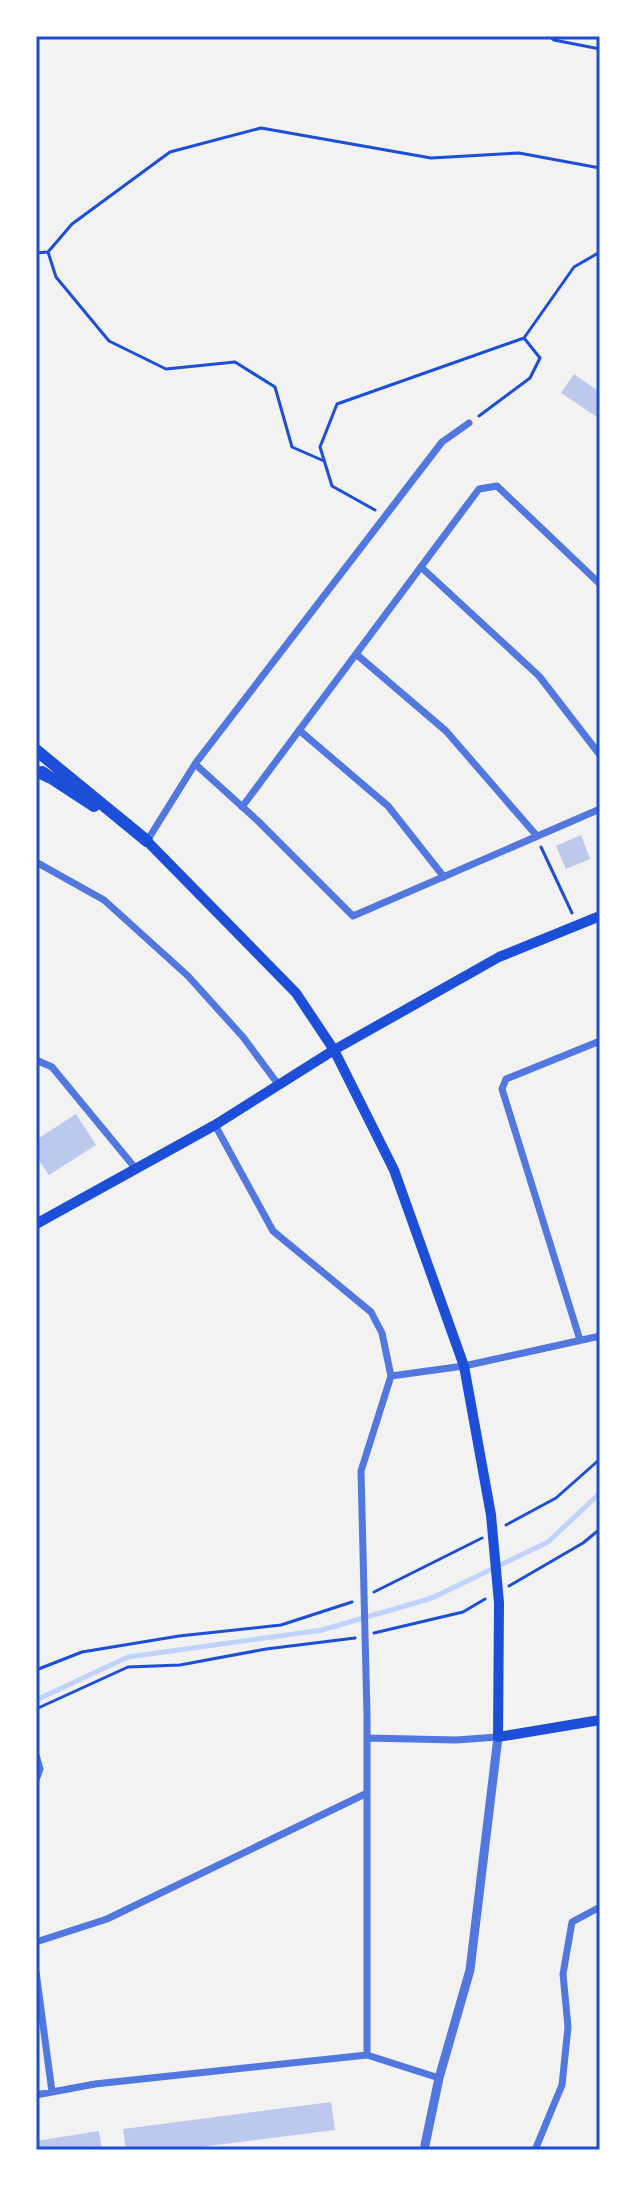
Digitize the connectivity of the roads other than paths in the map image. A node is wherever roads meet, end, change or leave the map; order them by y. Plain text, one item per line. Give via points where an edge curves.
1 (469, 423) road end
2 (421, 567) junction
3 (600, 584) edge
4 (356, 654) junction
5 (299, 730) junction
6 (36, 750) edge
7 (600, 755) edge
8 (195, 764) junction
9 (36, 770) edge
10 (242, 807) junction
11 (600, 809) edge
12 (537, 836) junction
13 (147, 841) junction
14 (36, 862) edge
15 (444, 877) junction
16 (600, 916) edge
17 (600, 1041) edge
18 (334, 1050) junction
19 (36, 1060) edge
20 (278, 1084) junction
21 (215, 1125) junction
22 (136, 1169) junction
23 (36, 1224) edge
24 (600, 1336) edge
25 (580, 1340) junction
26 (464, 1366) junction
27 (391, 1376) junction
28 (600, 1720) edge
29 (498, 1737) junction
30 (367, 1738) junction
31 (36, 1755) edge
32 (36, 1780) edge
33 (367, 1793) junction
34 (600, 1907) edge
35 (36, 1942) edge
36 (36, 1972) edge
37 (367, 2055) junction
38 (439, 2078) junction
39 (52, 2092) junction
40 (36, 2095) edge
41 (424, 2150) edge
42 (535, 2150) edge

1 - 8 street via 442,442
2 - 3 street via 479,489 497,486
2 - 4 street
2 - 7 street via 539,676
4 - 5 street
4 - 12 street via 446,731
5 - 10 street
5 - 15 street via 388,806
6 - 13 main road
8 - 10 street
8 - 13 street
9 - 13 main road
10 - 15 street via 353,916
11 - 12 street
12 - 15 street
13 - 18 main road via 296,993
14 - 20 street via 104,900 188,976
16 - 18 main road via 499,957
17 - 25 street via 506,1079 502,1089
18 - 20 main road
18 - 26 main road via 394,1170
19 - 22 street via 52,1067
20 - 21 main road
21 - 22 main road
21 - 27 street via 273,1231 371,1312 382,1333
22 - 23 main road
24 - 25 street
25 - 26 street
26 - 27 street
26 - 29 main road via 491,1515
27 - 30 street via 361,1471
28 - 29 main road
29 - 30 street
29 - 38 street via 470,1970
30 - 33 street
31 - 32 street
33 - 35 street via 107,1919
33 - 37 street
34 - 42 street via 572,1922 563,1974 568,2027 562,2085
36 - 39 street
37 - 38 street
37 - 39 street
38 - 41 street
39 - 40 street

